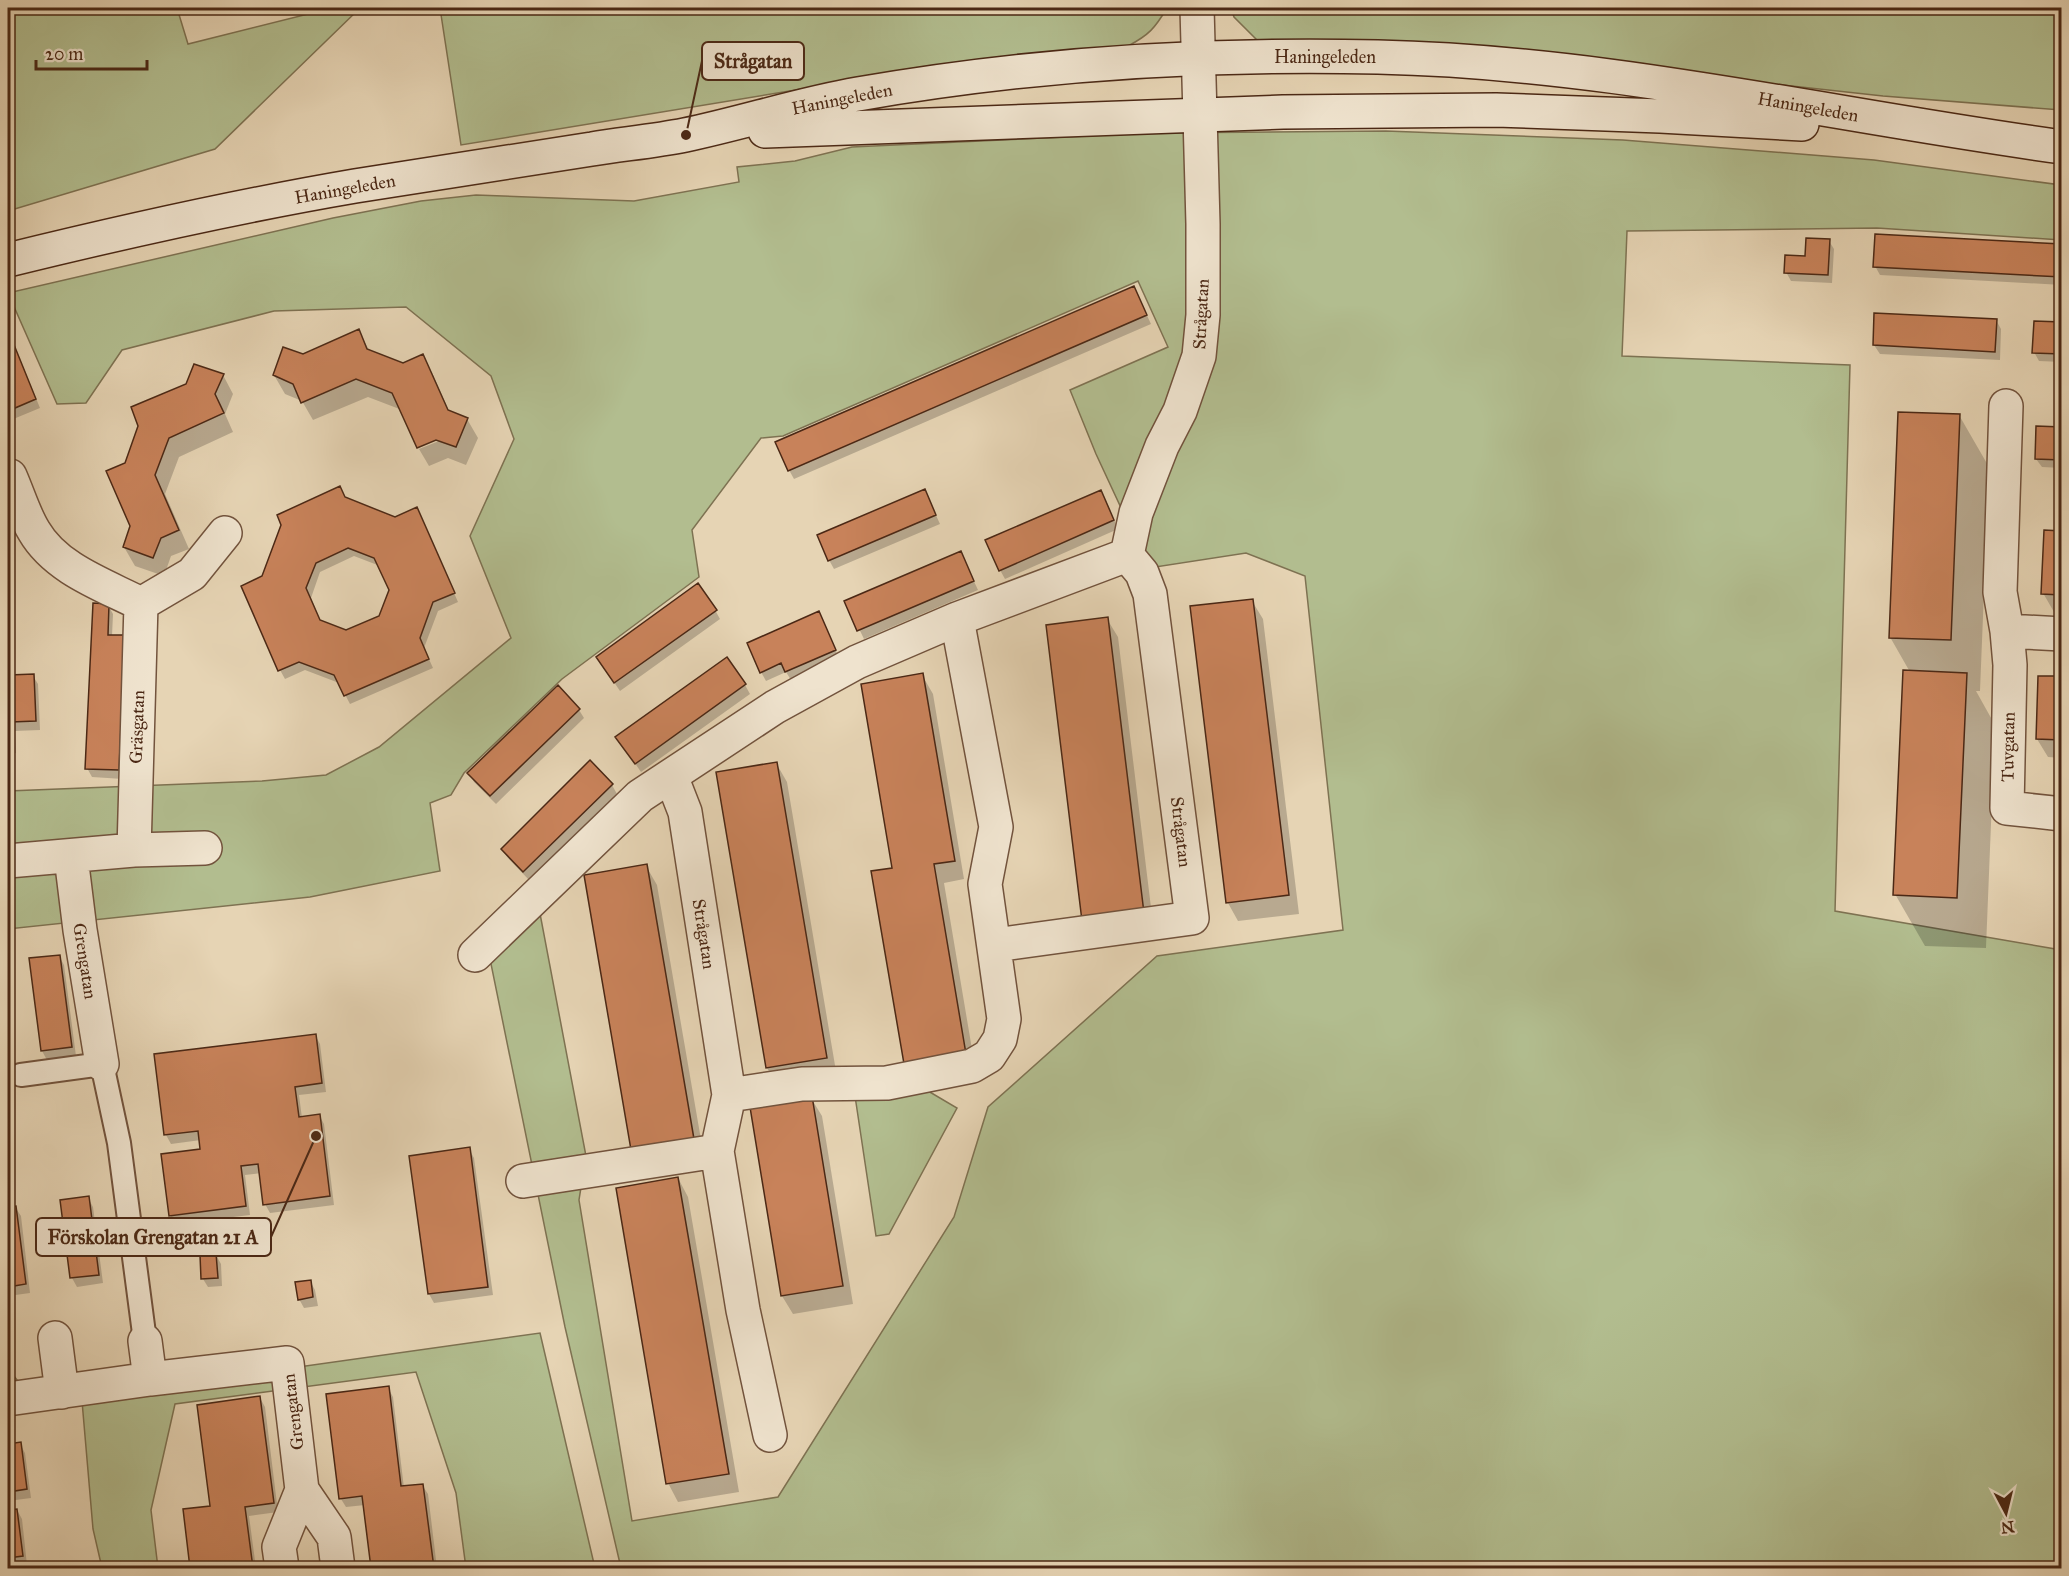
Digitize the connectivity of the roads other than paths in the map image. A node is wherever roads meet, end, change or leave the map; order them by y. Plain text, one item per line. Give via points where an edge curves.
1 (1197, 8) edge
2 (1199, 58) junction
3 (1202, 114) junction
4 (1965, 134) junction
5 (686, 135) junction
6 (2061, 147) edge
7 (8, 260) edge
8 (2006, 406) dead end
9 (10, 476) dead end
10 (225, 533) dead end
11 (1127, 555) junction
12 (141, 604) junction
13 (957, 619) junction
14 (2007, 631) junction
15 (2061, 634) edge
16 (671, 776) junction
17 (2061, 814) edge
18 (205, 848) dead end
19 (134, 850) junction
20 (71, 857) junction
21 (8, 861) edge
22 (994, 945) junction
23 (475, 956) dead end
24 (102, 1064) junction
25 (21, 1075) dead end
26 (729, 1095) junction
27 (717, 1151) junction
28 (523, 1181) dead end
29 (55, 1338) dead end
30 (145, 1341) joint
31 (150, 1379) junction
32 (62, 1392) junction
33 (8, 1399) edge
34 (770, 1435) dead end
35 (302, 1490) junction
36 (282, 1569) edge
37 (338, 1569) edge

1 - 2 street, Strågatan
2 - 3 street, Strågatan
2 - 4 street, Haningeleden via 1379,57 1493,62 1661,82
2 - 5 street, Haningeleden via 993,74 854,94
3 - 4 street, Haningeleden via 1496,110
3 - 5 street, Haningeleden
3 - 11 street, Strågatan via 1203,293 1199,356 1136,513
4 - 6 street, Haningeleden
5 - 7 street, Haningeleden via 351,187 211,213
8 - 14 street, Tuvgatan via 2000,592
9 - 12 street via 34,531 48,549 63,563
10 - 12 street via 192,574
11 - 13 street
11 - 22 street, Strågatan via 1142,573 1150,594 1192,918
12 - 19 street, Gräsgatan
13 - 16 street via 857,662 775,706
13 - 22 street via 996,827 985,884
14 - 15 street
14 - 17 street, Tuvgatan via 2007,808
16 - 23 street via 640,796
16 - 26 street, Strågatan via 685,812
18 - 19 street
19 - 20 street
20 - 21 street
20 - 24 street, Grengatan
22 - 26 street via 1004,1019 1000,1040 989,1056 972,1066 887,1083 802,1084
24 - 25 lane
24 - 30 lane via 119,1143
26 - 27 street, Strågatan
27 - 28 street
27 - 34 street, Strågatan via 743,1310
29 - 32 street
30 - 31 street
31 - 32 street, Grengatan
31 - 35 street, Grengatan via 287,1363
32 - 33 street, Grengatan
35 - 36 street, Grengatan via 279,1547
35 - 37 street, Grengatan via 334,1536

